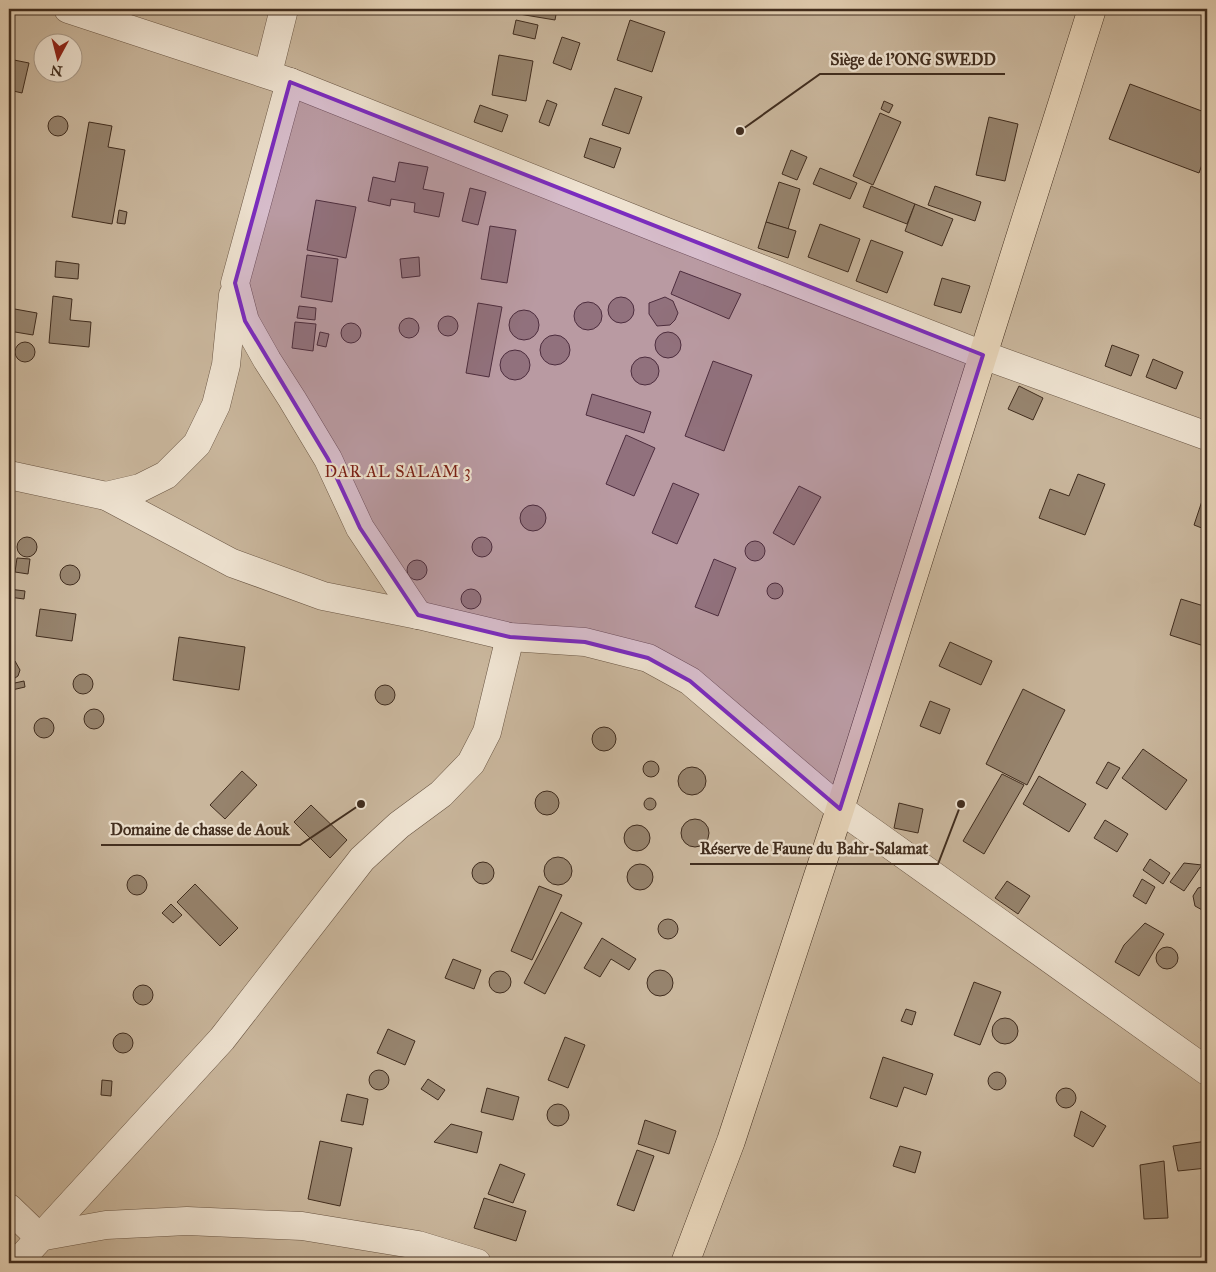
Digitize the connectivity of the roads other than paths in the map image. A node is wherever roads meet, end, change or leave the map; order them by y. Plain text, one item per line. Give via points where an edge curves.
1 (68, 9) edge
2 (284, 9) edge
3 (1092, 9) edge
4 (279, 78) junction
5 (235, 283) junction
6 (983, 355) junction
7 (1207, 436) edge
8 (9, 475) edge
9 (106, 496) junction
10 (418, 615) junction
11 (510, 637) junction
12 (840, 809) junction
13 (1207, 1071) edge
14 (9, 1208) edge
15 (40, 1237) junction
16 (17, 1263) edge
17 (477, 1263) edge
18 (685, 1263) edge

1 - 4 street
2 - 4 street
3 - 6 main road
4 - 5 street
4 - 6 street
5 - 9 street via 226,365 216,405 197,444 166,475 140,488
5 - 10 street via 245,321 328,459 360,528
6 - 7 street
6 - 12 main road
8 - 9 street
9 - 10 street via 241,566 323,596
10 - 11 street
11 - 12 street via 585,642 648,658 690,681
11 - 15 street via 487,732 471,763 441,794 399,825 362,859 222,1039
12 - 13 street
12 - 18 main road via 731,1141
14 - 15 street
15 - 16 street
15 - 17 street via 106,1225 160,1222 302,1226 418,1245

